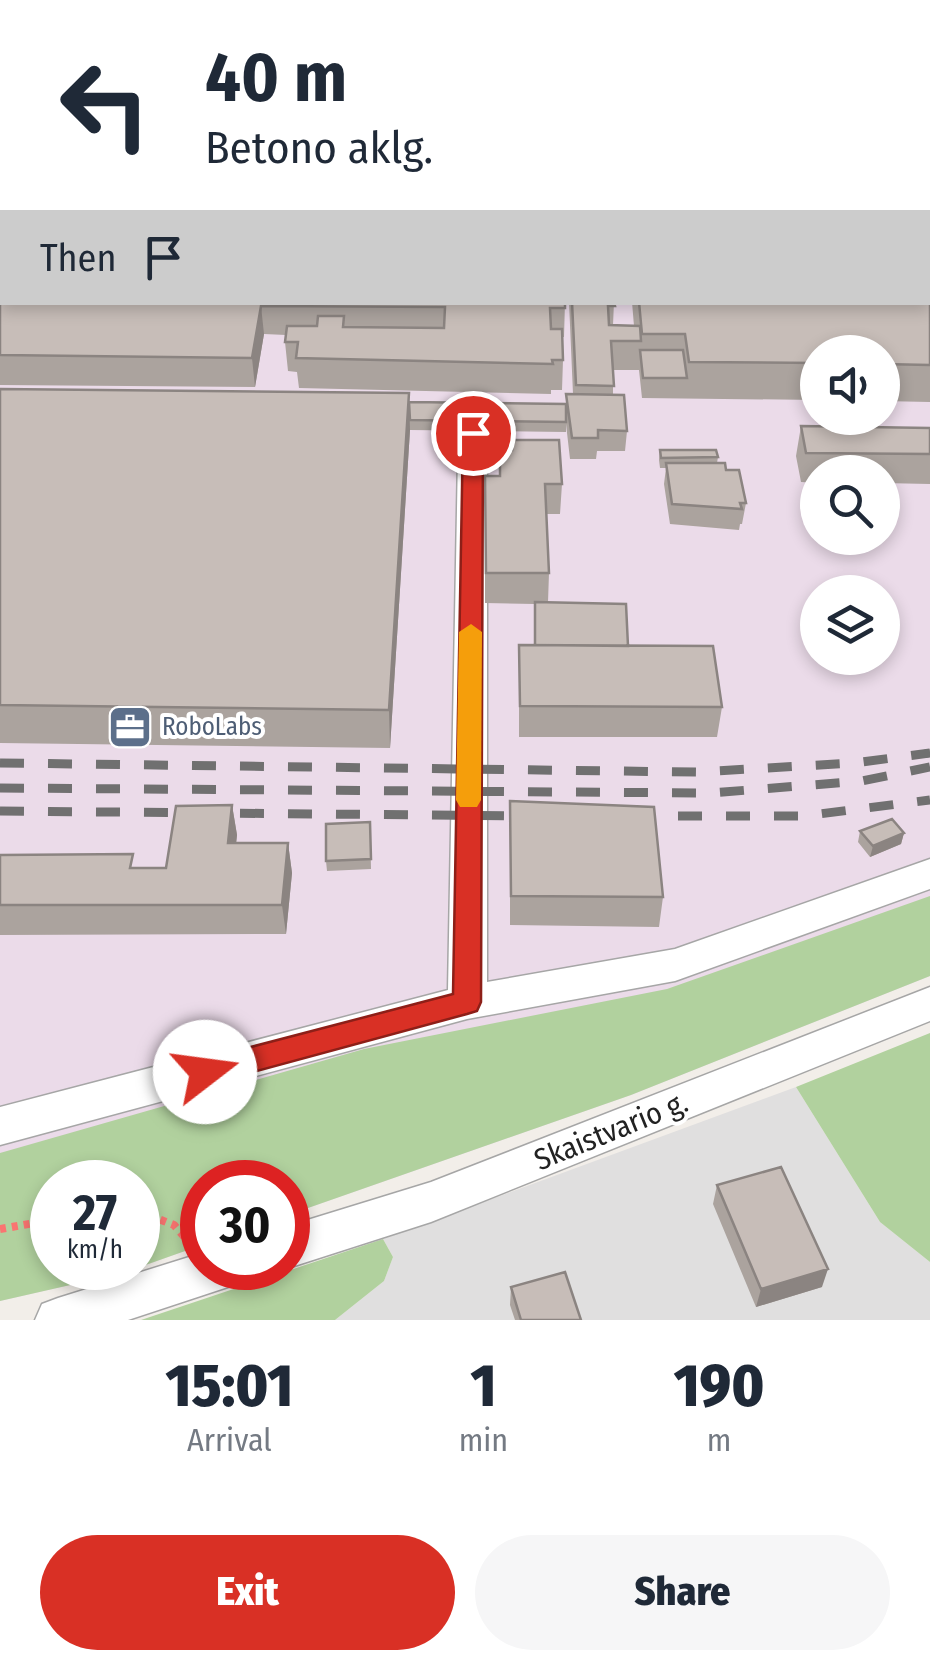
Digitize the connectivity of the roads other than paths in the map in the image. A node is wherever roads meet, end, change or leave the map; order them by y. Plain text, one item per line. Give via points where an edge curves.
1 (473, 402) edge
2 (930, 874) edge
3 (467, 1002) junction
4 (930, 1004) edge
5 (0, 1126) edge
6 (310, 1241) edge
7 (180, 1269) edge
8 (58, 1320) edge

1 - 3 street
2 - 3 street via 675,964
3 - 5 street
4 - 6 street, Skaistvario g. via 431,1202
7 - 8 street

